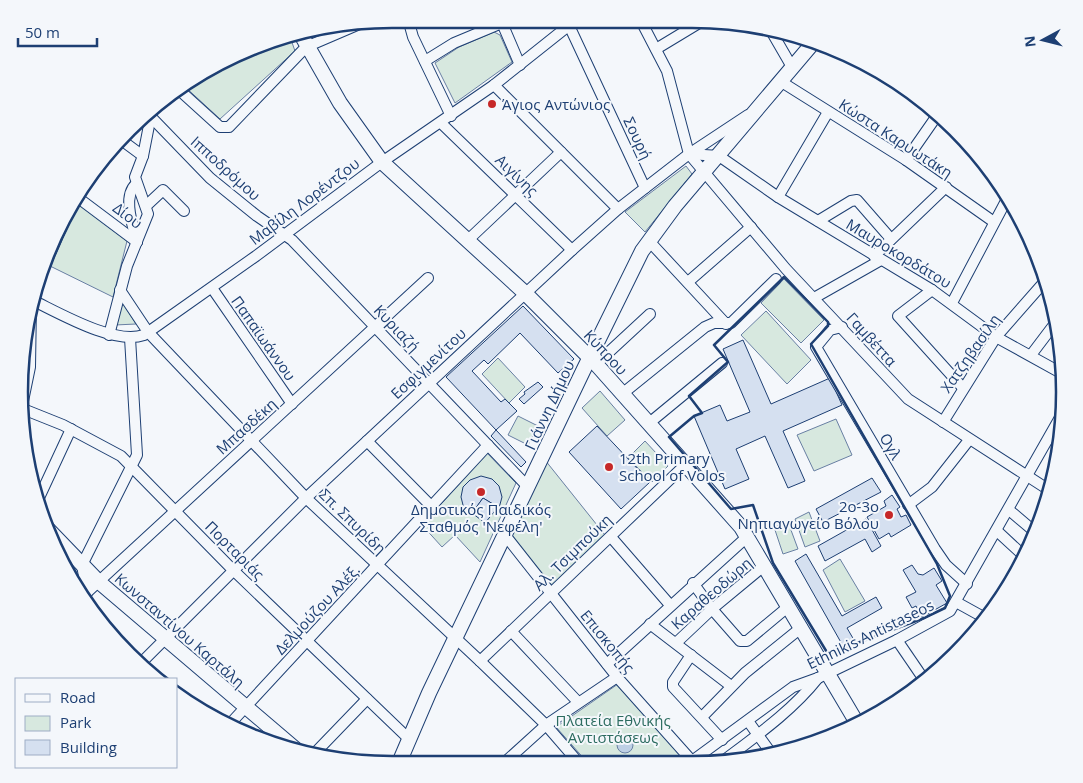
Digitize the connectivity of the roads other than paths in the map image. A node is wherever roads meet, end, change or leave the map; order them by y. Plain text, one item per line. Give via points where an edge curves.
1 (412, 28) edge
2 (490, 28) edge
3 (504, 28) edge
4 (563, 28) edge
5 (574, 28) edge
6 (645, 28) edge
7 (691, 28) edge
8 (344, 31) edge
9 (775, 37) edge
10 (302, 39) edge
11 (809, 47) edge
12 (306, 48) junction
13 (656, 49) junction
14 (425, 61) junction
15 (520, 65) junction
16 (792, 67) junction
17 (780, 82) junction
18 (494, 85) junction
19 (183, 93) edge
20 (758, 108) junction
21 (828, 112) junction
22 (154, 115) edge
23 (451, 116) junction
24 (151, 118) edge
25 (934, 120) edge
26 (441, 122) junction
27 (126, 143) edge
28 (561, 152) junction
29 (689, 154) junction
30 (143, 156) junction
31 (719, 156) junction
32 (906, 160) junction
33 (382, 162) junction
34 (704, 173) junction
35 (136, 184) junction
36 (946, 187) junction
37 (645, 188) junction
38 (516, 195) junction
39 (778, 197) junction
40 (82, 200) edge
41 (146, 205) junction
42 (1004, 205) edge
43 (618, 209) junction
44 (184, 211) dead end
45 (818, 221) junction
46 (994, 222) junction
47 (751, 227) junction
48 (285, 234) junction
49 (891, 239) junction
50 (468, 240) junction
51 (649, 241) junction
52 (137, 242) junction
53 (572, 250) junction
54 (877, 258) junction
55 (428, 278) dead end
56 (776, 279) dead end
57 (688, 282) junction
58 (1040, 287) edge
59 (212, 288) junction
60 (120, 290) junction
61 (932, 290) junction
62 (525, 293) junction
63 (814, 298) junction
64 (38, 303) edge
65 (952, 303) junction
66 (650, 314) dead end
67 (726, 324) junction
68 (376, 327) junction
69 (842, 327) junction
70 (1050, 330) edge
71 (148, 332) junction
72 (109, 335) junction
73 (996, 336) junction
74 (130, 338) junction
75 (30, 350) edge
76 (1031, 355) junction
77 (593, 360) junction
78 (722, 363) dead end
79 (1055, 369) edge
80 (28, 377) edge
81 (428, 384) junction
82 (963, 388) junction
83 (622, 394) junction
84 (292, 404) junction
85 (28, 411) edge
86 (943, 422) junction
87 (648, 424) junction
88 (71, 429) junction
89 (1053, 431) edge
90 (252, 440) junction
91 (969, 440) junction
92 (367, 441) junction
93 (488, 446) junction
94 (685, 465) junction
95 (132, 467) junction
96 (1028, 477) junction
97 (1043, 486) edge
98 (528, 487) junction
99 (42, 492) edge
100 (306, 498) junction
101 (908, 505) junction
102 (432, 507) junction
103 (175, 510) junction
104 (1009, 510) junction
105 (1029, 527) edge
106 (997, 531) junction
107 (505, 535) junction
108 (610, 536) junction
109 (748, 536) junction
110 (60, 541) edge
111 (1019, 551) edge
112 (82, 564) junction
113 (765, 565) junction
114 (378, 566) junction
115 (232, 569) junction
116 (99, 582) junction
117 (693, 583) junction
118 (967, 584) junction
119 (84, 587) edge
120 (88, 592) edge
121 (551, 594) junction
122 (956, 602) junction
123 (670, 606) junction
124 (790, 606) junction
125 (712, 609) junction
126 (979, 614) edge
127 (650, 624) junction
128 (802, 627) junction
129 (511, 631) junction
130 (164, 638) junction
131 (456, 638) junction
132 (897, 640) junction
133 (307, 642) junction
134 (676, 643) junction
135 (691, 655) junction
136 (144, 659) edge
137 (480, 661) junction
138 (607, 664) junction
139 (920, 674) edge
140 (823, 675) junction
141 (617, 677) junction
142 (732, 686) junction
143 (367, 699) junction
144 (578, 702) junction
145 (246, 707) junction
146 (702, 717) junction
147 (853, 717) edge
148 (234, 720) edge
149 (748, 721) junction
150 (546, 725) junction
151 (758, 735) junction
152 (284, 739) edge
153 (409, 739) junction
154 (722, 740) junction
155 (767, 748) edge
156 (318, 749) edge
157 (734, 753) edge
158 (402, 756) edge
159 (511, 756) edge
160 (573, 756) edge
161 (688, 756) edge
162 (700, 756) edge

1 - 14 street
2 - 14 street via 454,43
3 - 15 street
4 - 15 street, Μαβίλη Λορέντζου
5 - 37 street, Σουρή
6 - 13 street
7 - 13 street
8 - 12 street
9 - 16 street
10 - 12 street, Κύπρου
11 - 16 street, Γιάννη Δήμου
12 - 19 street via 228,127 220,127
12 - 33 street, Κύπρου
13 - 29 street via 667,71
14 - 23 street
15 - 18 street, Μαβίλη Λορέντζου
16 - 17 street, Γιάννη Δήμου
17 - 20 street, Γιάννη Δήμου
17 - 21 street, Κώστα Καρυωτάκη
18 - 23 street, Μαβίλη Λορέντζου
18 - 28 street
20 - 29 street, Εσφιγμενίτου
20 - 31 street, Γιάννη Δήμου
21 - 32 street, Κώστα Καρυωτάκη
21 - 39 street
22 - 48 street, Ιπποδρόμου via 210,178
23 - 26 street, Μαβίλη Λορέντζου
24 - 30 street, Δίου
25 - 32 street
26 - 33 street, Μαβίλη Λορέντζου
26 - 38 street, Αιγίνης
27 - 30 street
28 - 38 street
28 - 43 street
29 - 31 street
29 - 34 street, Γαμβέττα
29 - 37 street, Εσφιγμενίτου
30 - 35 street, Δίου via 135,176
31 - 34 street, Γιάννη Δήμου
31 - 39 street, Μαυροκορδάτου
32 - 36 street, Κώστα Καρυωτάκη
33 - 48 street, Μαβίλη Λορέντζου
33 - 50 street, Κύπρου
34 - 47 street, Γαμβέττα
34 - 51 street, Γιάννη Δήμου
35 - 41 street
35 - 52 street, Δίου via 131,189 130,200
36 - 46 street, Κώστα Καρυωτάκη
36 - 49 street
37 - 43 street, Εσφιγμενίτου
38 - 50 street
38 - 53 street, Αιγίνης
39 - 45 street, Μαυροκορδάτου
40 - 52 street, Δίου
41 - 44 street via 163,190
41 - 52 street via 148,214
42 - 46 street
43 - 53 street, Εσφιγμενίτου
45 - 49 street via 857,200
45 - 54 street, Μαυροκορδάτου
46 - 65 street
47 - 57 street
47 - 63 street, Γαμβέττα
48 - 59 street, Μαβίλη Λορέντζου
48 - 68 street, Κυριαζή
49 - 54 street
50 - 62 street, Κύπρου
51 - 57 street
51 - 77 street, Γιάννη Δήμου
52 - 60 street
53 - 62 street, Εσφιγμενίτου
54 - 61 street, Μαυροκορδάτου
54 - 63 street
55 - 68 street, Μπασδέκη
56 - 67 street via 731,323
57 - 67 street
58 - 73 street, Χατζηβασίλη
59 - 71 street, Μαβίλη Λορέντζου
59 - 84 street, Παπαϊωάννου
60 - 71 street, Σπ. Σπυρίδη
60 - 72 street
61 - 65 street, Μαυροκορδάτου
61 - 82 street via 898,316
62 - 77 street, Κύπρου
62 - 81 street, Εσφιγμενίτου
63 - 69 street, Γαμβέττα
64 - 72 street, Μαβίλη Λορέντζου
65 - 73 street, Μαυροκορδάτου
66 - 77 street
67 - 83 street via 714,323 702,329
68 - 81 street, Κυριαζή
68 - 84 street, Μπασδέκη
69 - 86 street, Γαμβέττα via 908,399
69 - 101 street, Ογλ via 830,330 816,347
70 - 76 street
71 - 74 street, Μαβίλη Λορέντζου
71 - 90 street, Σπ. Σπυρίδη
72 - 74 street, Μαβίλη Λορέντζου
73 - 76 street, Μαυροκορδάτου
73 - 82 street, Χατζηβασίλη
74 - 95 street via 137,451
75 - 80 street
76 - 79 street, Μαυροκορδάτου
77 - 83 street, Κύπρου
77 - 98 street, Γιάννη Δήμου
78 - 87 street
81 - 92 street, Εσφιγμενίτου
81 - 93 street, Κυριαζή
82 - 86 street, Χατζηβασίλη
83 - 87 street, Κύπρου
84 - 90 street, Μπασδέκη
85 - 88 street, Πορταριάς
86 - 91 street, Γαμβέττα
87 - 94 street, Κύπρου
88 - 95 street, Πορταριάς via 116,453
88 - 99 street
89 - 96 street, Ethnikis Antistaseos
90 - 100 street, Σπ. Σπυρίδη
90 - 103 street, Μπασδέκη
91 - 96 street, Γαμβέττα
91 - 101 street via 932,487
92 - 100 street, Εσφιγμενίτου
92 - 102 street
93 - 98 street, Κυριαζή
93 - 102 street, Δελμούζου Αλέξ.
94 - 108 street, Αλ. Τσιμπούκη
94 - 109 street, Κύπρου
95 - 103 street, Πορταριάς
95 - 112 street
96 - 97 street, Γαμβέττα
96 - 104 street, Ethnikis Antistaseos
98 - 107 street, Γιάννη Δήμου
100 - 114 street, Σπ. Σπυρίδη
100 - 115 street, Εσφιγμενίτου
101 - 118 street, Ογλ via 946,565
102 - 114 street, Δελμούζου Αλέξ.
103 - 115 street, Πορταριάς
103 - 116 street, Μπασδέκη
104 - 105 street
104 - 106 street, Ethnikis Antistaseos
106 - 111 street
106 - 118 street, Ethnikis Antistaseos
107 - 121 street, Επισκοπής
107 - 131 street, Γιάννη Δήμου
108 - 121 street, Αλ. Τσιμπούκη
108 - 123 street
109 - 113 street, Κύπρου
109 - 117 street
110 - 112 street, Κωνσταντίνου Καρτάλη
112 - 116 street, Κωνσταντίνου Καρτάλη
112 - 119 street
113 - 124 street, Κύπρου
113 - 125 street, Καραθεοδώρη
114 - 131 street, Σπ. Σπυρίδη
114 - 133 street, Δελμούζου Αλέξ.
115 - 130 street, Εσφιγμενίτου
115 - 133 street, Πορταριάς
116 - 120 street, Μπασδέκη
116 - 130 street, Κωνσταντίνου Καρτάλη
117 - 123 street
117 - 125 street
118 - 122 street, Ethnikis Antistaseos
121 - 129 street, Αλ. Τσιμπούκη
121 - 138 street, Επισκοπής
122 - 126 street
122 - 132 street, Ethnikis Antistaseos via 946,614
123 - 127 street
124 - 125 street via 744,642 737,639
124 - 128 street, Κύπρου
125 - 134 street, Καραθεοδώρη
127 - 134 street
127 - 138 street
128 - 140 street, Κύπρου
128 - 142 street
129 - 137 street, Αλ. Τσιμπούκη
129 - 144 street
130 - 136 street, Εσφιγμενίτου
130 - 145 street, Κωνσταντίνου Καρτάλη
131 - 137 street, Σπ. Σπυρίδη
131 - 153 street, Γιάννη Δήμου
132 - 139 street
132 - 140 street, Ethnikis Antistaseos
133 - 143 street, Πορταριάς
133 - 145 street, Δελμούζου Αλέξ.
134 - 135 street
135 - 142 street
135 - 146 street via 673,687
137 - 150 street, Σπ. Σπυρίδη
138 - 141 street, Επισκοπής
140 - 147 street, Κύπρου
140 - 149 street, Ethnikis Antistaseos via 793,687
140 - 151 street
141 - 144 street
141 - 161 street, Επισκοπής
142 - 146 street
143 - 153 street, Πορταριάς
143 - 156 street
144 - 150 street
145 - 148 street, Δελμούζου Αλέξ.
145 - 152 street, Κωνσταντίνου Καρτάλη
146 - 154 street
149 - 151 street
149 - 154 street, Ethnikis Antistaseos
150 - 159 street
150 - 160 street, Σπ. Σπυρίδη
151 - 155 street
151 - 157 street
153 - 158 street, Γιάννη Δήμου
154 - 162 street, Ethnikis Antistaseos

